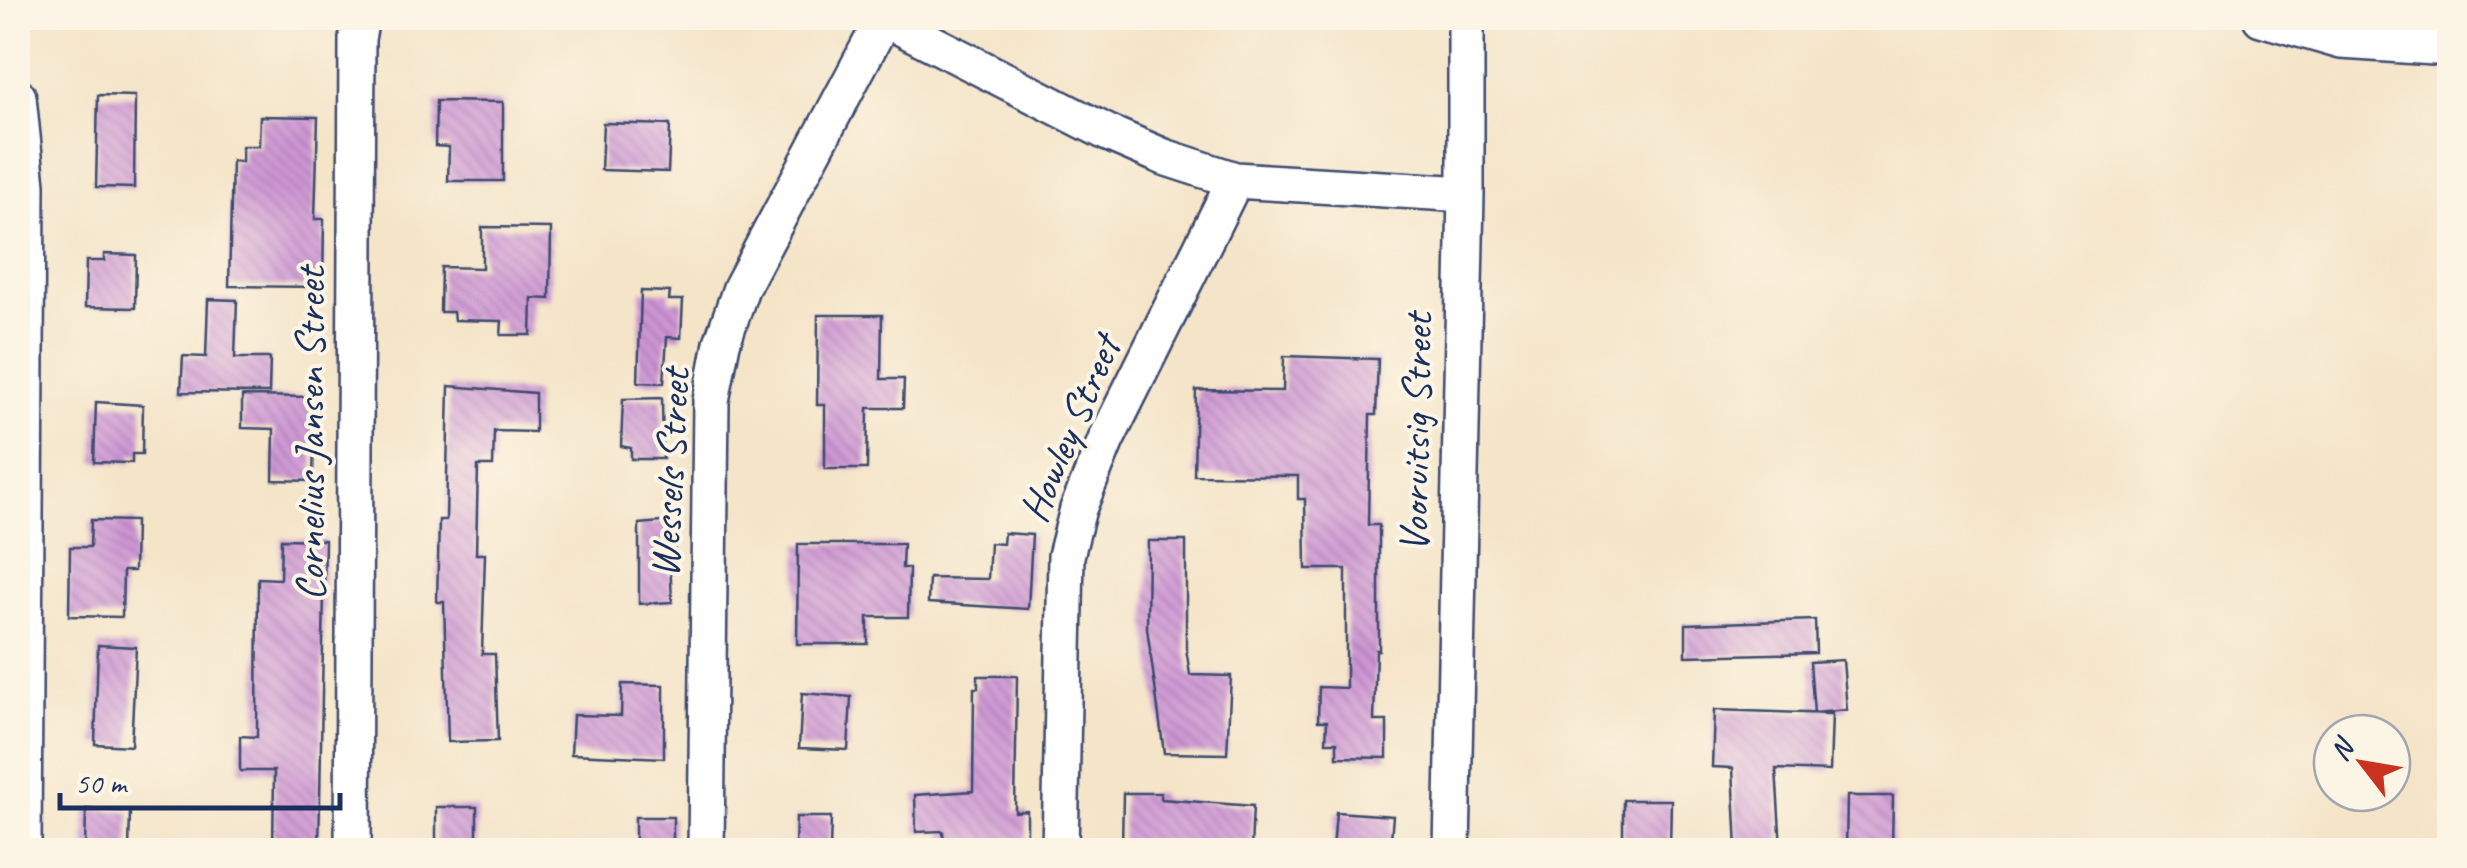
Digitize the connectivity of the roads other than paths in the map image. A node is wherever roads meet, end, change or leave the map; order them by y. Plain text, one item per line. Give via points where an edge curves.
1 (360, 18) edge
2 (883, 18) edge
3 (1466, 18) edge
4 (2262, 18) edge
5 (2450, 48) edge
6 (18, 97) edge
7 (1235, 180) junction
8 (1466, 194) junction
9 (23, 850) edge
10 (353, 850) edge
11 (706, 850) edge
12 (1060, 850) edge
13 (1452, 850) edge

1 - 10 street, Cornelius Jansen Street
2 - 7 street via 1108,133
2 - 11 street, Wessels Street via 741,288 722,342 711,401
3 - 8 street, Vooruitsig Street
4 - 5 street via 2341,41
6 - 9 street via 27,185
7 - 8 street
7 - 12 street, Howley Street via 1078,508 1066,556
8 - 13 street, Vooruitsig Street

